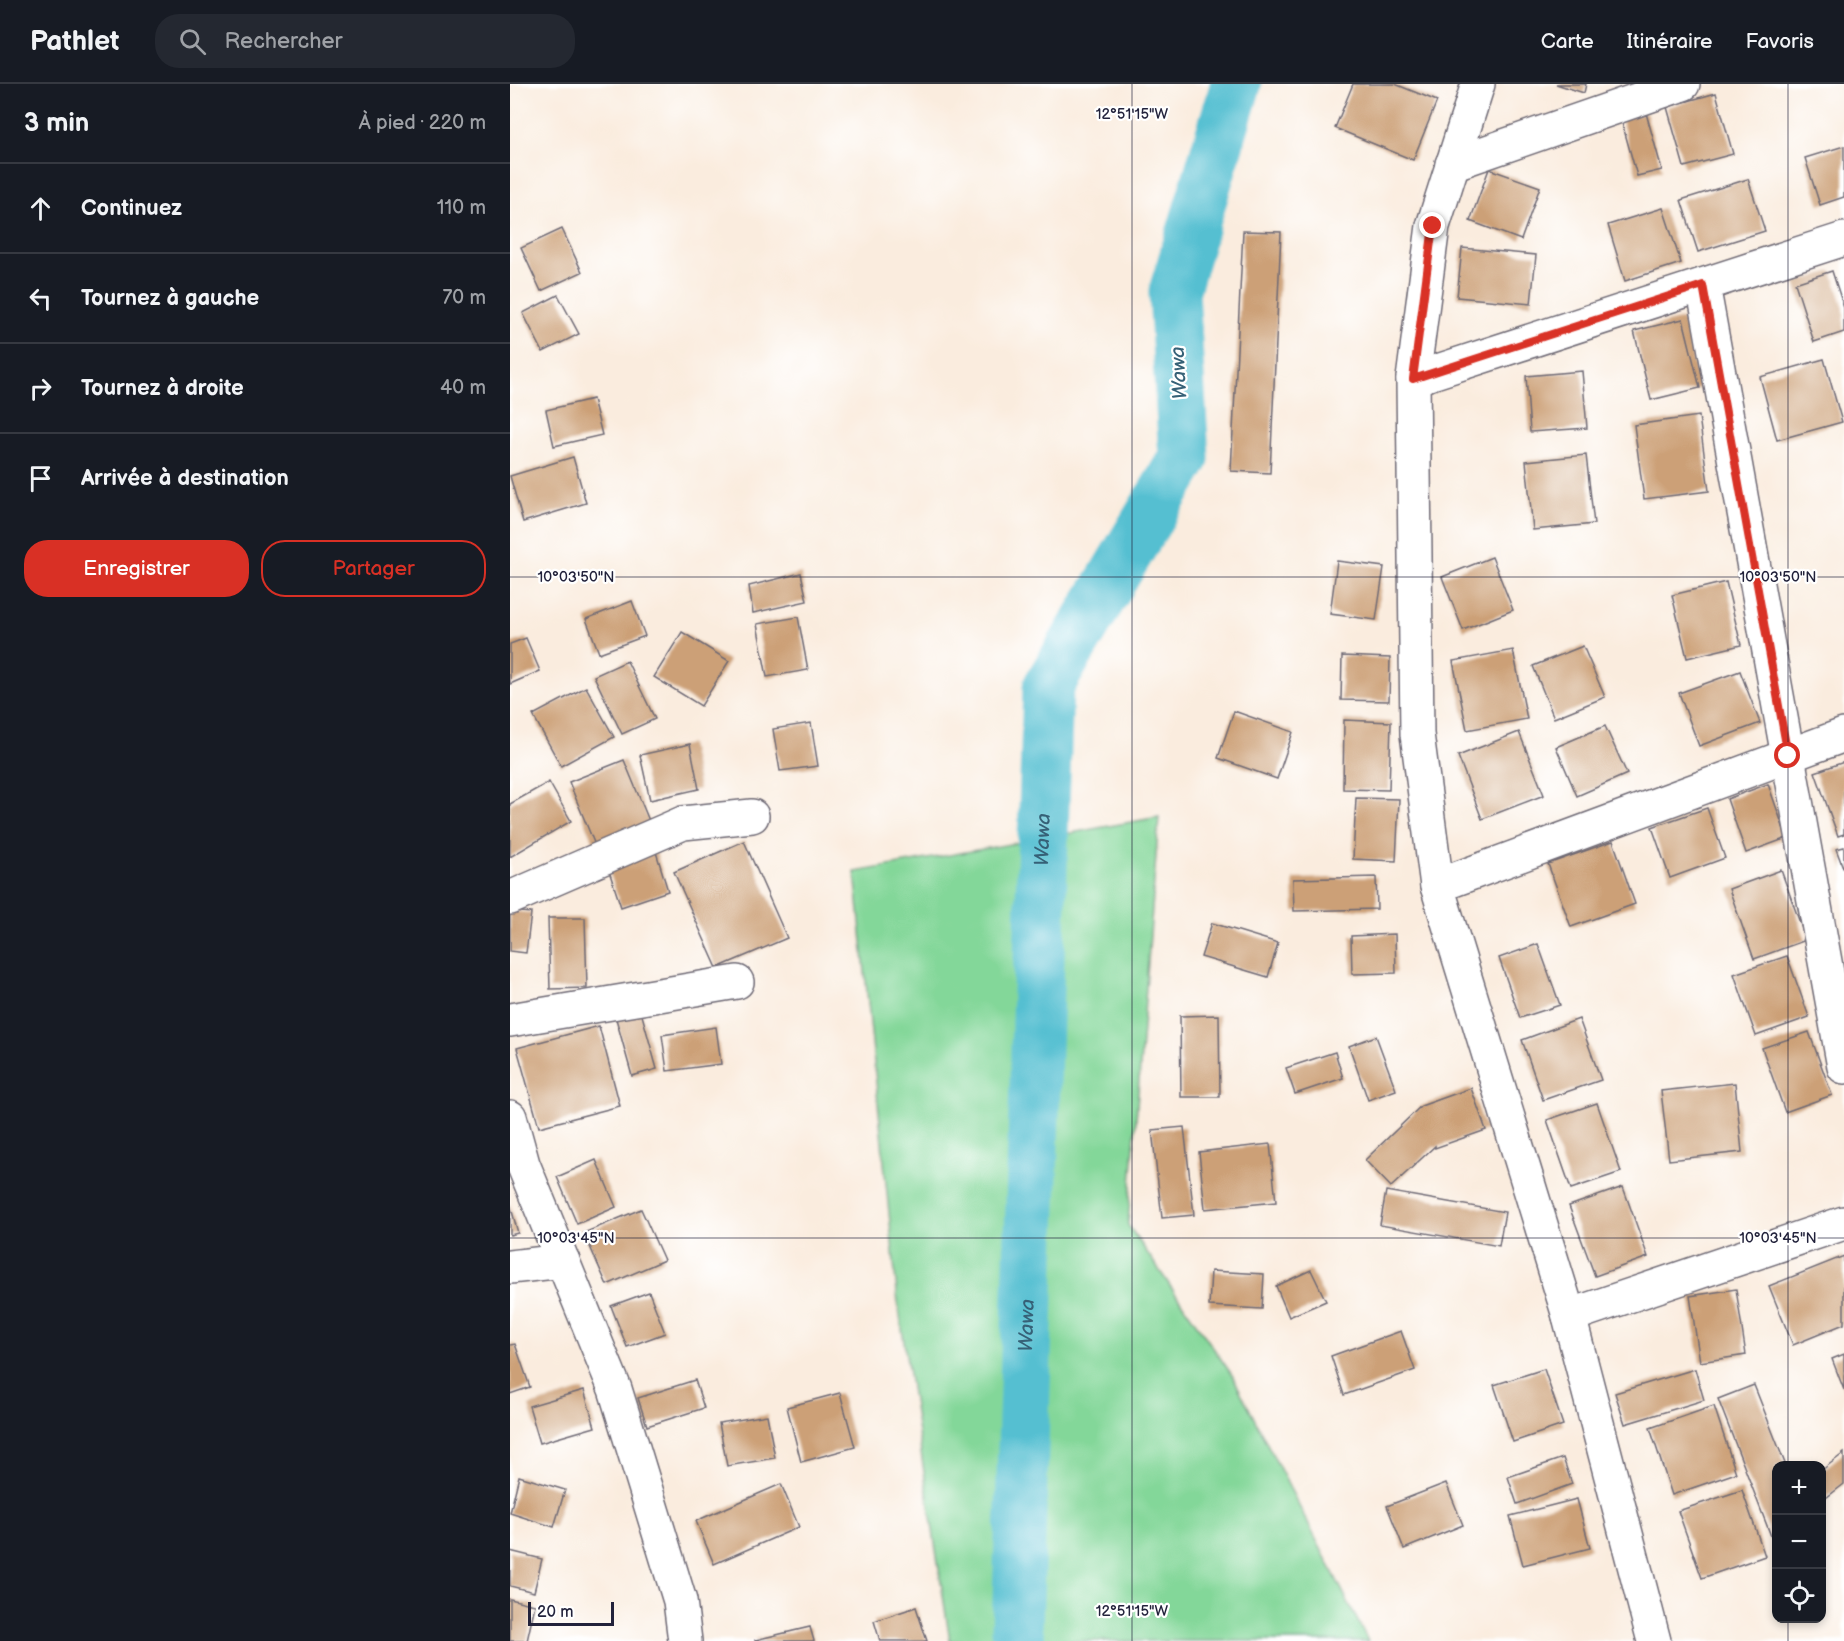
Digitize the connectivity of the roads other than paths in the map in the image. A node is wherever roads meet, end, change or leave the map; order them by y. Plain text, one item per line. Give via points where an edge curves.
1 (1478, 84) edge
2 (1683, 84) edge
3 (1452, 164) junction
4 (1844, 239) edge
5 (1703, 285) junction
6 (1413, 379) junction
7 (1844, 735) edge
8 (1788, 756) junction
9 (752, 816) dead end
10 (1437, 886) junction
11 (510, 898) edge
12 (737, 982) dead end
13 (510, 1020) edge
14 (1844, 1067) edge
15 (510, 1117) edge
16 (1844, 1223) edge
17 (563, 1261) junction
18 (510, 1267) edge
19 (1569, 1316) junction
20 (684, 1641) edge
21 (1654, 1641) edge

1 - 3 street
2 - 3 street
3 - 6 street via 1433,226
4 - 5 street
5 - 6 street
5 - 8 street
6 - 10 street via 1417,734
7 - 8 street
8 - 10 street
8 - 14 street
9 - 11 street via 683,823
10 - 19 street
12 - 13 street
15 - 17 street via 523,1164
16 - 19 street
17 - 18 street
17 - 20 street via 615,1389 680,1601
19 - 21 street

